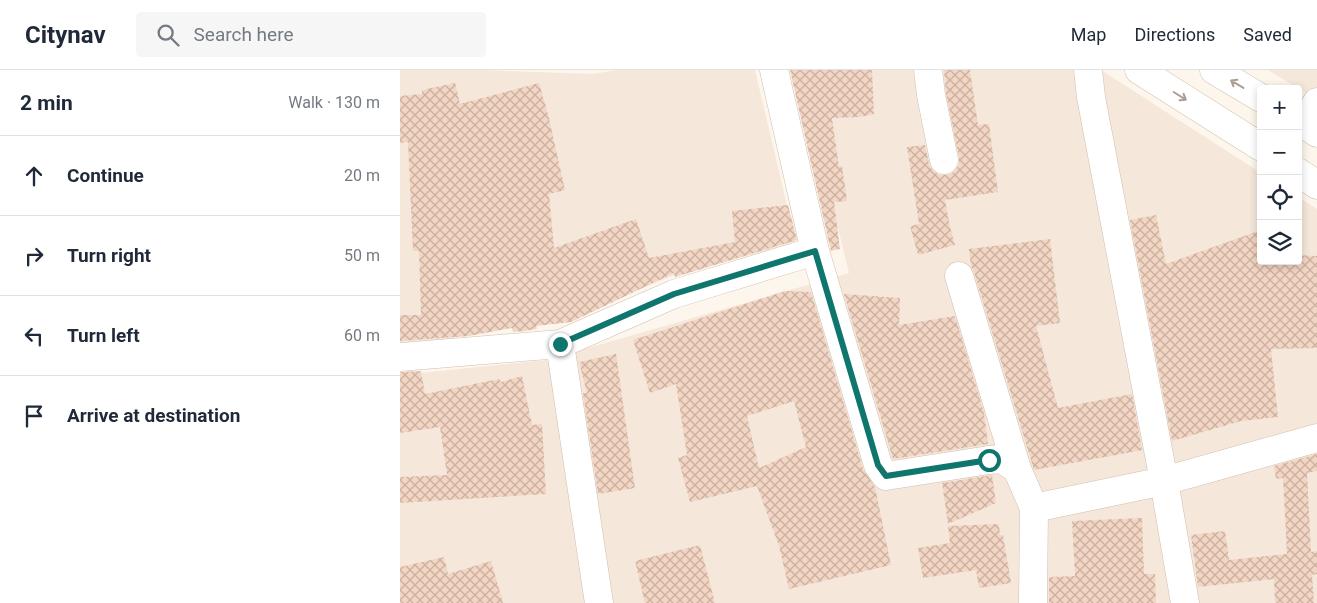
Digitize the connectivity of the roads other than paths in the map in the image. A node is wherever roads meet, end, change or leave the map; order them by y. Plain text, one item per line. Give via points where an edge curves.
1 (774, 70) edge
2 (928, 70) edge
3 (1088, 70) edge
4 (1139, 70) edge
5 (1214, 70) edge
6 (1257, 96) edge
7 (1257, 144) edge
8 (944, 160) dead end
9 (1302, 175) edge
10 (1317, 185) edge
11 (815, 251) junction
12 (959, 276) dead end
13 (560, 344) junction
14 (400, 356) edge
15 (1317, 438) edge
16 (1017, 469) junction
17 (1164, 481) junction
18 (1034, 508) junction
19 (599, 603) edge
20 (1033, 603) edge
21 (1185, 603) edge

1 - 11 street
2 - 8 street
3 - 17 street
4 -> 7 street
6 -> 5 street
9 - 10 street
11 - 13 street via 674,294
11 - 16 street via 878,465 886,476 1002,459
12 - 16 street
13 - 14 street
13 - 19 street
15 - 17 street
16 - 18 street
17 - 18 street
17 - 21 street
18 - 20 street

